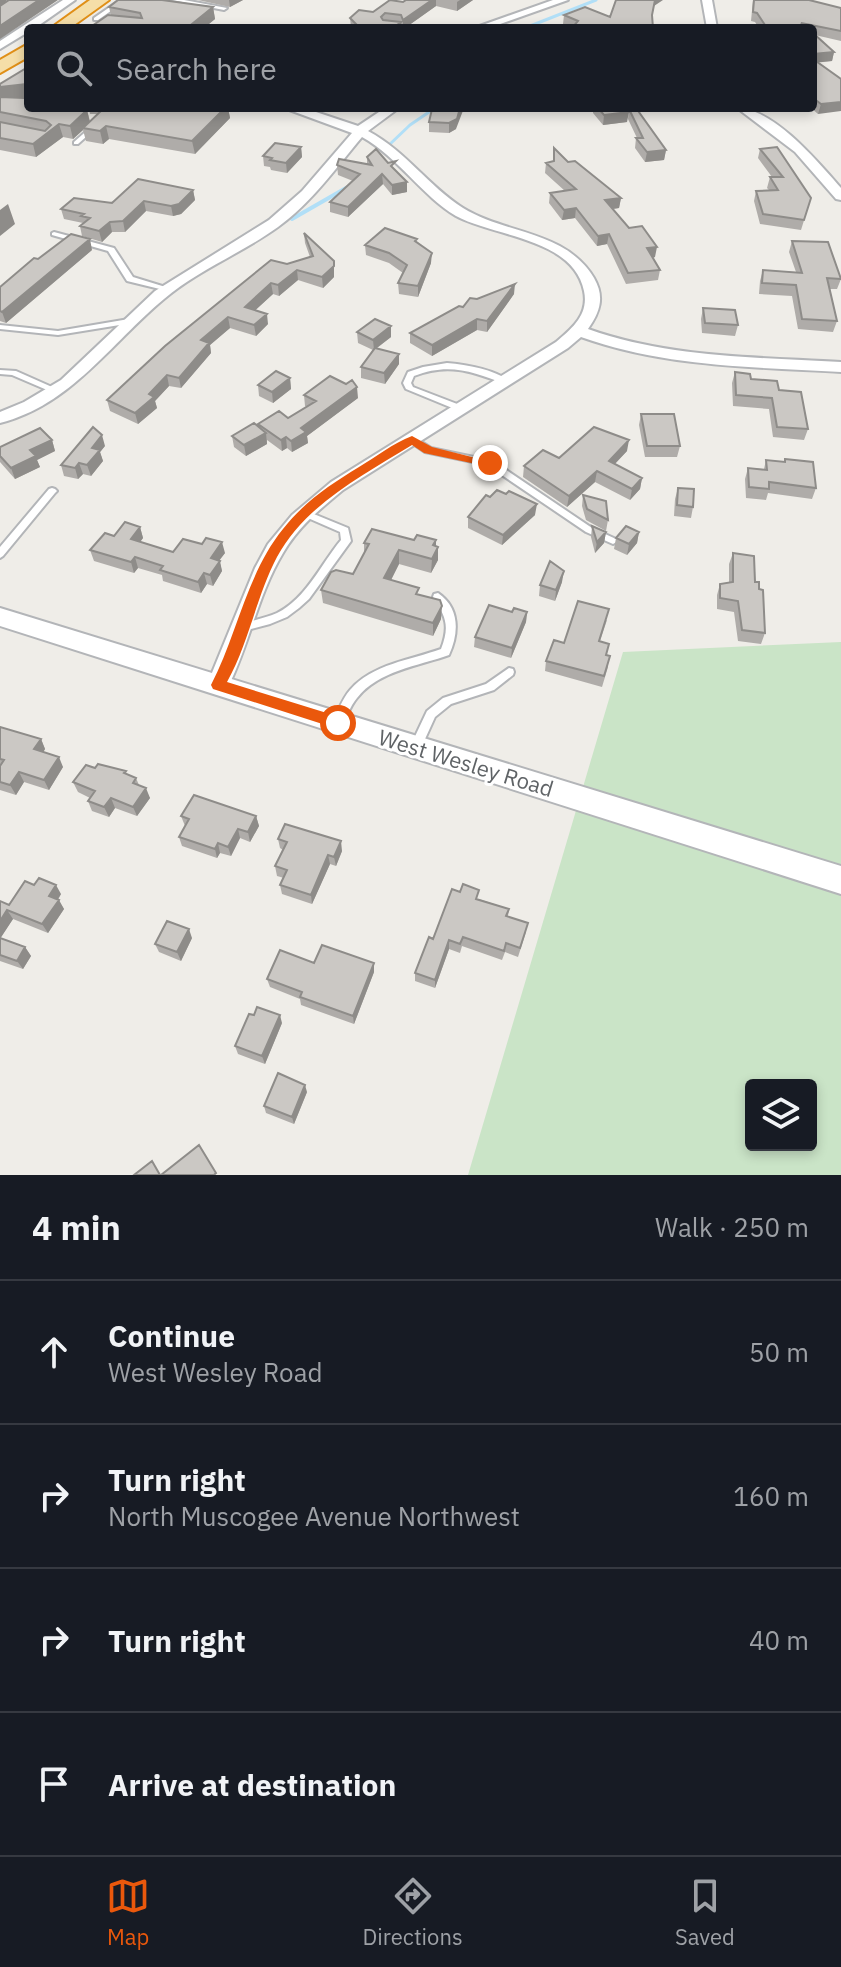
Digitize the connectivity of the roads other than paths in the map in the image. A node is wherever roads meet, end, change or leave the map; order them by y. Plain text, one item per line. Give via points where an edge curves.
1 (101, 0) edge
2 (175, 0) edge
3 (563, 0) edge
4 (707, 0) edge
5 (123, 1) edge
6 (165, 7) edge
7 (73, 8) edge
8 (224, 8) dead end
9 (221, 15) dead end
10 (96, 19) junction
11 (107, 23) edge
12 (42, 24) edge
13 (491, 24) edge
14 (711, 24) edge
15 (24, 34) edge
16 (0, 46) edge
17 (303, 112) edge
18 (387, 112) edge
19 (748, 112) edge
20 (102, 120) edge
21 (361, 130) junction
22 (76, 143) dead end
23 (839, 189) edge
24 (54, 234) dead end
25 (168, 289) junction
26 (129, 321) junction
27 (0, 327) edge
28 (580, 331) junction
29 (841, 367) edge
30 (0, 372) edge
31 (506, 381) junction
32 (57, 391) junction
33 (462, 409) junction
34 (0, 418) edge
35 (412, 439) junction
36 (52, 491) dead end
37 (304, 513) junction
38 (613, 541) edge
39 (0, 554) edge
40 (438, 597) edge
41 (0, 618) edge
42 (243, 627) junction
43 (509, 672) dead end
44 (218, 685) junction
45 (338, 723) junction
46 (416, 747) junction
47 (841, 880) edge

1 - 7 highway
2 - 8 lane
3 - 13 street
4 - 14 street
5 - 10 lane
6 - 9 lane
7 - 10 lane
7 - 12 street
10 - 11 lane
15 - 16 street
17 - 21 street
18 - 21 street
19 - 23 street via 799,149
20 - 22 lane
21 - 25 street via 290,209
21 - 28 street via 400,157 457,210 549,245 573,260 594,296
24 - 25 lane via 111,250 130,279
25 - 26 street
26 - 27 lane via 58,333
26 - 32 street via 102,353
28 - 29 street via 668,356
28 - 31 street
30 - 32 lane
31 - 33 street
31 - 33 lane via 487,371 451,366 429,367 408,378 410,389
32 - 34 street
33 - 35 street
35 - 37 street
35 - 38 lane via 428,450 490,463
36 - 39 lane
37 - 42 street via 270,558
37 - 42 lane via 345,530 346,541 294,610 272,622
40 - 45 lane via 453,627 445,652 363,684
41 - 44 street, West Wesley Road
42 - 44 street
43 - 46 lane via 490,687 447,701 431,714
44 - 45 street, West Wesley Road
45 - 46 street, West Wesley Road
46 - 47 street, West Wesley Road

